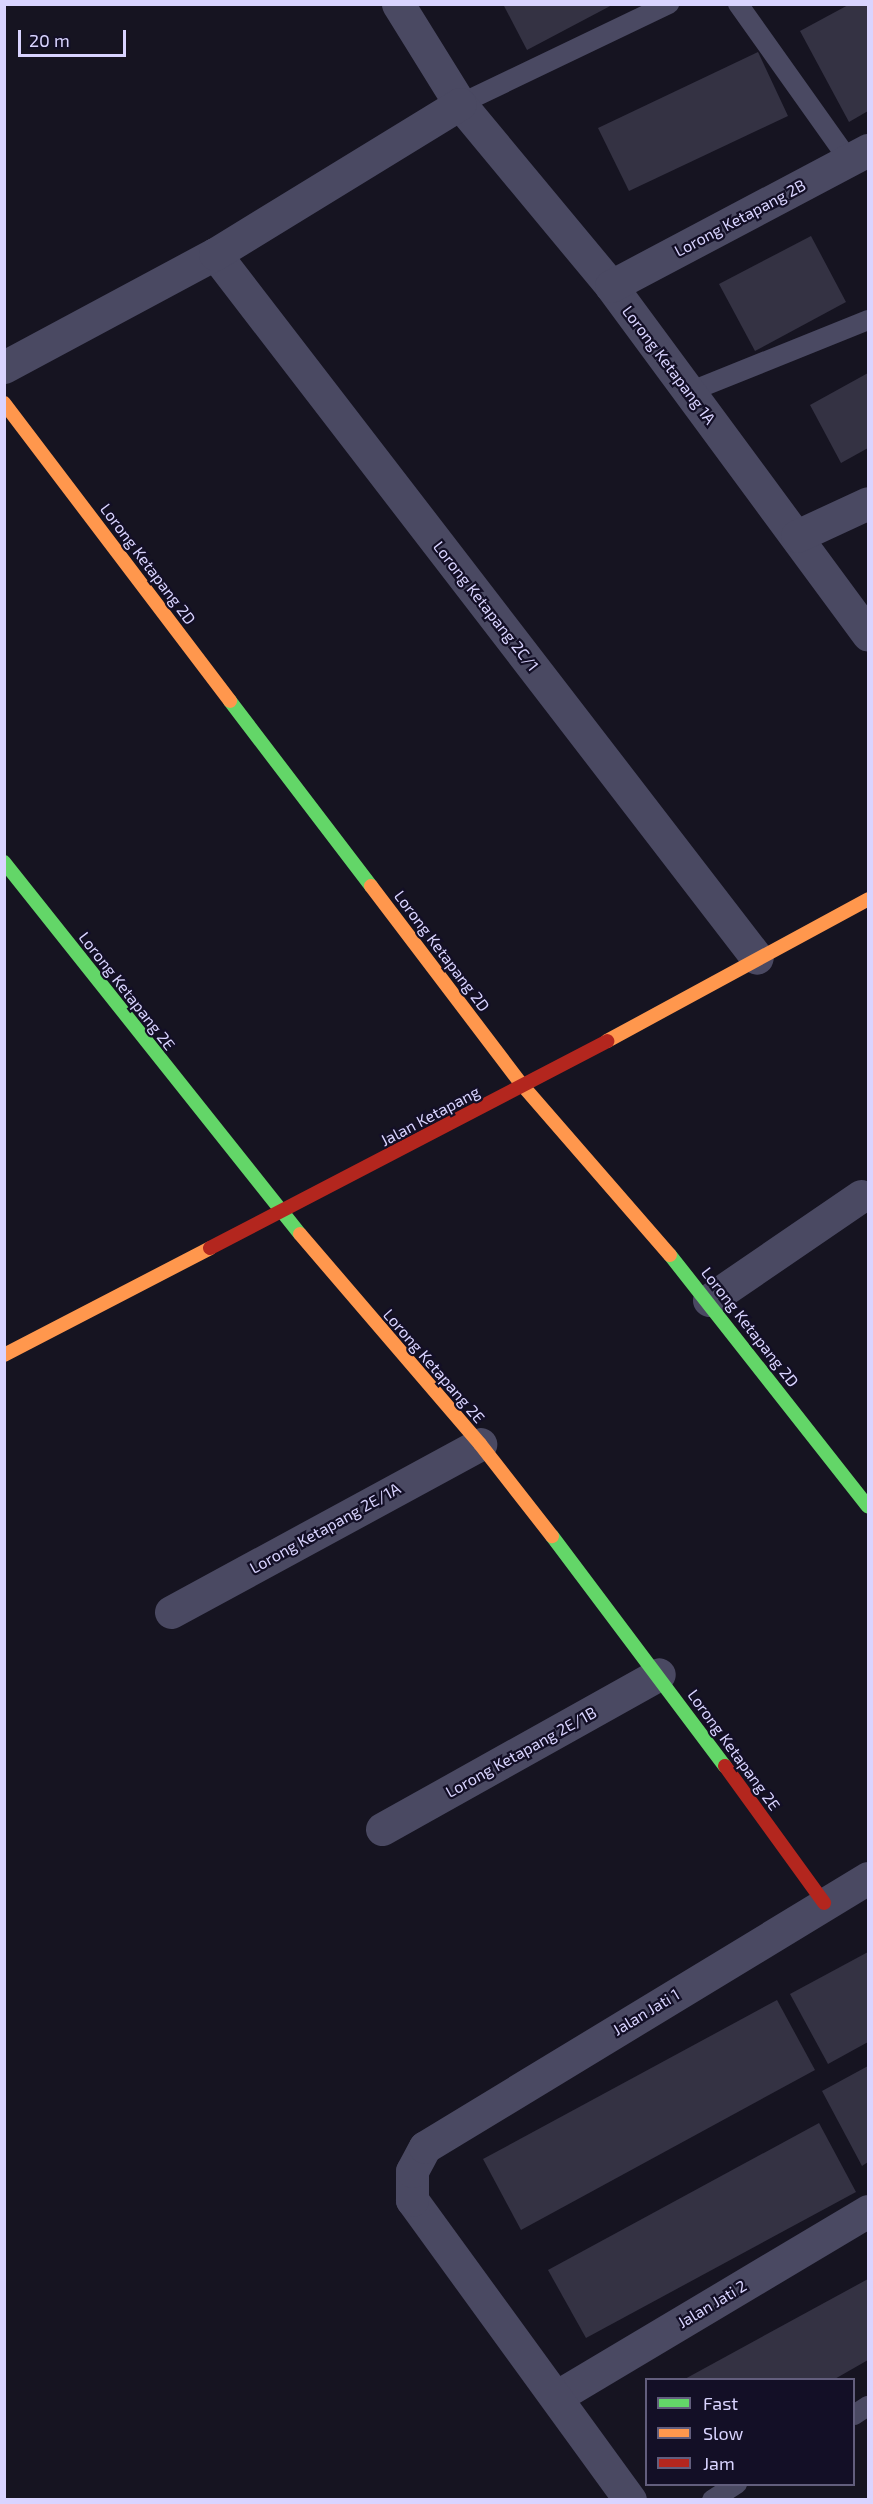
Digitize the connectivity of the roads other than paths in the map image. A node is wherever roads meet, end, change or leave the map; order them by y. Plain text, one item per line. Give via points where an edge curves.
1 (398, 4) edge
2 (669, 4) edge
3 (738, 4) edge
4 (460, 104) junction
5 (859, 155) edge
6 (215, 254) junction
7 (611, 286) junction
8 (868, 320) edge
9 (4, 367) edge
10 (689, 392) junction
11 (4, 403) edge
12 (868, 502) edge
13 (797, 536) junction
14 (868, 634) edge
15 (4, 862) edge
16 (868, 899) edge
17 (757, 958) junction
18 (523, 1086) junction
19 (861, 1196) dead end
20 (281, 1212) junction
21 (709, 1299) junction
22 (5, 1353) edge
23 (480, 1444) junction
24 (868, 1507) edge
25 (171, 1612) dead end
26 (660, 1674) junction
27 (382, 1829) dead end
28 (868, 1878) edge
29 (824, 1903) junction
30 (868, 2211) edge
31 (556, 2397) junction
32 (868, 2406) edge
33 (855, 2414) edge
34 (734, 2486) edge
35 (630, 2499) edge
36 (712, 2499) edge

1 - 4 street, Lorong Ketapang 1A
2 - 4 lane
3 - 5 lane
4 - 6 street
4 - 7 street, Lorong Ketapang 1A
5 - 7 street, Lorong Ketapang 2B
6 - 9 street
6 - 17 street, Lorong Ketapang 2C/1
7 - 10 street, Lorong Ketapang 1A
8 - 10 lane
10 - 13 street, Lorong Ketapang 1A
11 - 18 street, Lorong Ketapang 2D
12 - 13 street
13 - 14 street, Lorong Ketapang 1A
15 - 20 street, Lorong Ketapang 2E
16 - 17 street, Jalan Ketapang
17 - 18 street, Jalan Ketapang
18 - 20 street, Jalan Ketapang
18 - 21 street, Lorong Ketapang 2D
19 - 21 street
20 - 22 street, Jalan Ketapang
20 - 23 street, Lorong Ketapang 2E
21 - 24 street, Lorong Ketapang 2D
23 - 25 street, Lorong Ketapang 2E/1A
23 - 26 street, Lorong Ketapang 2E
26 - 27 street, Lorong Ketapang 2E/1B
26 - 29 street, Lorong Ketapang 2E
28 - 29 street, Jalan Jati 1
29 - 31 street, Jalan Jati 1 via 425,2147 412,2171 412,2200
30 - 31 street, Jalan Jati 2
31 - 35 street
32 - 33 lane
34 - 36 lane

